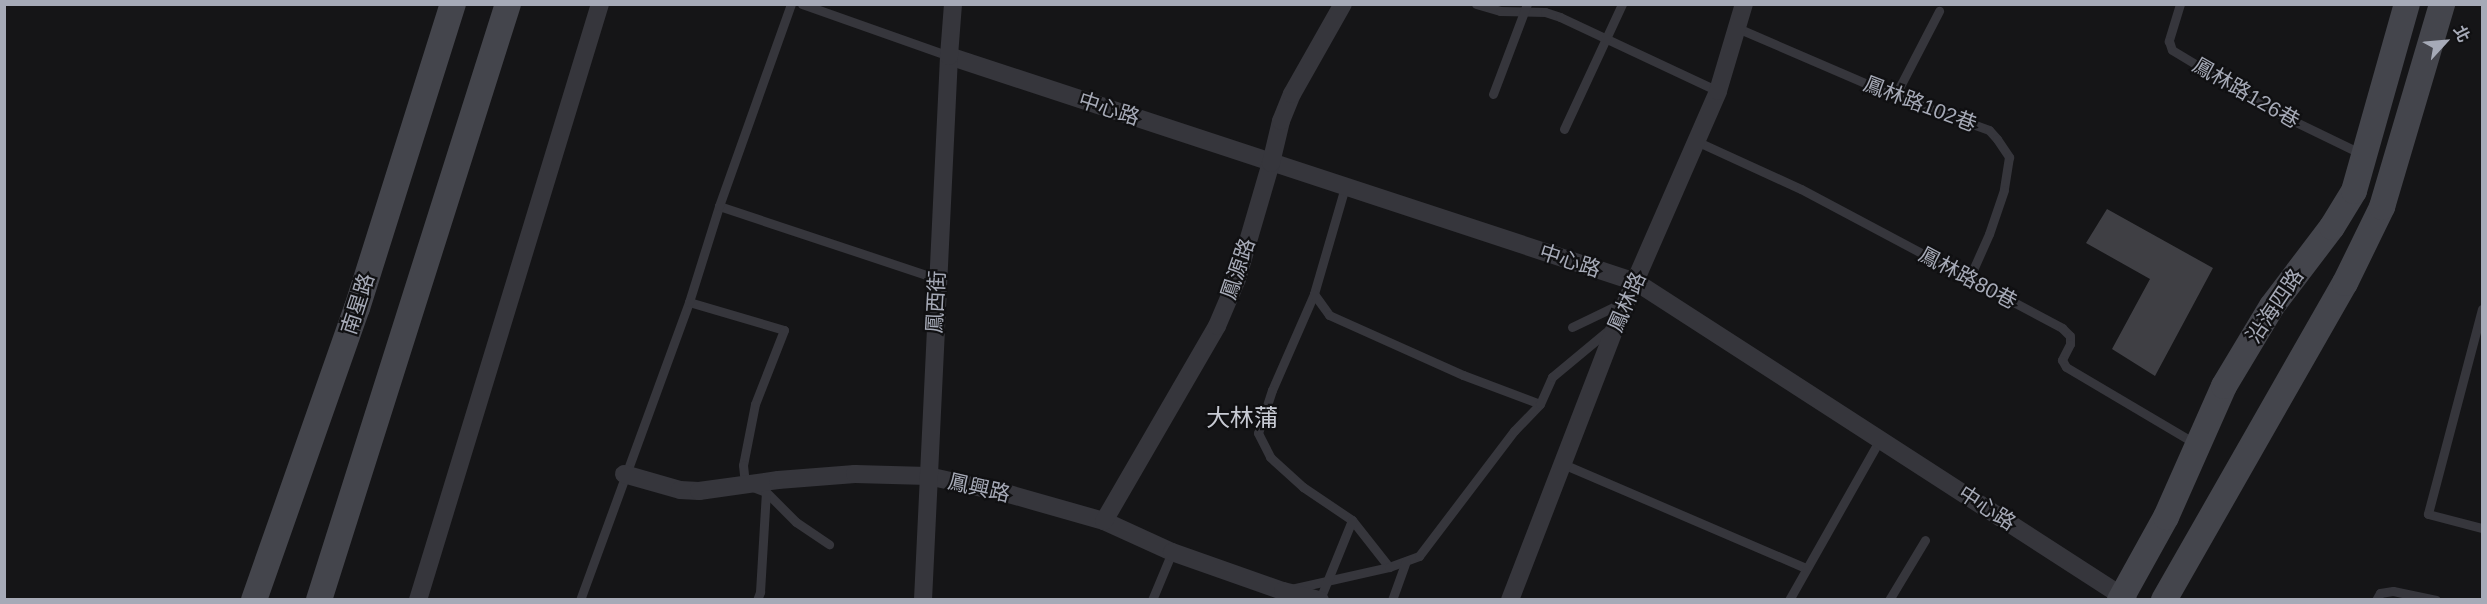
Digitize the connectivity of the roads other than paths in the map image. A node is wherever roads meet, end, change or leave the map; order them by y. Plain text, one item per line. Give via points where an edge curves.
1 (453, 4) edge
2 (508, 4) edge
3 (600, 4) edge
4 (791, 4) edge
5 (802, 4) edge
6 (953, 4) edge
7 (1342, 4) edge
8 (1476, 4) edge
9 (1622, 4) edge
10 (1744, 4) edge
11 (2180, 4) edge
12 (2407, 4) edge
13 (2442, 4) edge
14 (1525, 9) edge
15 (1939, 11) dead end
16 (1735, 27) junction
17 (1606, 38) junction
18 (949, 56) junction
19 (1718, 91) junction
20 (1493, 94) dead end
21 (1895, 96) junction
22 (1564, 129) dead end
23 (1696, 141) junction
24 (2364, 155) junction
25 (1271, 163) junction
26 (1345, 187) junction
27 (719, 206) junction
28 (938, 279) junction
29 (1969, 279) junction
30 (1636, 282) junction
31 (1314, 294) junction
32 (1628, 300) junction
33 (690, 302) junction
34 (2482, 309) edge
35 (1616, 325) junction
36 (1572, 327) dead end
37 (1540, 404) junction
38 (1880, 440) junction
39 (2198, 446) junction
40 (1563, 464) junction
41 (624, 474) junction
42 (928, 476) junction
43 (745, 484) junction
44 (766, 492) junction
45 (1352, 520) junction
46 (1104, 521) junction
47 (2482, 528) edge
48 (1925, 540) dead end
49 (829, 544) dead end
50 (1172, 552) junction
51 (1406, 561) junction
52 (1389, 567) junction
53 (1806, 568) junction
54 (1327, 581) junction
55 (1283, 591) junction
56 (2123, 598) edge
57 (1320, 599) edge
58 (254, 600) edge
59 (319, 600) edge
60 (418, 600) edge
61 (580, 600) edge
62 (757, 600) edge
63 (923, 600) edge
64 (1152, 600) edge
65 (1392, 600) edge
66 (1510, 600) edge
67 (1789, 600) edge
68 (1889, 600) edge
69 (2164, 600) edge
70 (2376, 600) edge
71 (2436, 600) edge

1 - 58 street, 南星路 via 357,308
2 - 59 street
3 - 60 street
4 - 27 lane
5 - 18 lane
6 - 18 street, 鳳西街
7 - 25 street, 鳳源路 via 1292,94
8 - 14 lane via 1500,11
9 - 17 lane
10 - 16 street, 鳳林路
11 - 24 lane, 鳳林路126巷 via 2169,41 2172,50 2273,111
12 - 24 street, 沿海四路
13 - 69 street via 2382,207 2345,283
14 - 17 lane via 1560,16
14 - 20 lane
15 - 21 lane
16 - 19 street, 鳳林路
16 - 21 lane, 鳳林路102巷
17 - 19 lane
17 - 22 lane
18 - 25 street, 中心路
18 - 28 street, 鳳西街
19 - 23 street, 鳳林路
21 - 29 lane, 鳳林路102巷 via 1989,130 2009,157 2004,190
23 - 29 lane, 鳳林路80巷 via 1801,189
23 - 30 street, 鳳林路
24 - 39 street, 沿海四路 via 2354,191 2272,306 2224,386
25 - 26 street, 中心路
25 - 46 street, 鳳源路 via 1237,279 1216,326
26 - 30 street, 中心路
26 - 31 lane
27 - 28 lane
27 - 33 lane
28 - 42 street, 鳳西街
29 - 39 lane, 鳳林路80巷 via 2062,328 2070,336 2062,360 2066,367
30 - 32 street, 鳳林路
30 - 38 street, 中心路
31 - 37 lane via 1329,315 1463,375
31 - 45 lane via 1272,390 1258,433 1278,465 1302,487
32 - 35 street, 鳳林路
32 - 36 lane
33 - 41 lane
33 - 43 lane via 784,330 755,404 743,465
34 - 47 lane via 2427,514
35 - 37 lane via 1552,377
35 - 40 street, 鳳林路
37 - 51 lane via 1514,431 1432,542 1419,556
38 - 53 lane
38 - 56 street, 中心路
39 - 56 street, 沿海四路
40 - 53 lane
40 - 66 street, 鳳林路
41 - 43 street, 鳳興路 via 680,490
41 - 61 lane
42 - 43 street, 鳳興路 via 855,474
42 - 46 street, 鳳興路
42 - 63 street, 鳳西街
43 - 44 lane
44 - 49 lane via 795,522
44 - 62 lane
45 - 52 lane
45 - 54 lane
46 - 50 street, 鳳興路
48 - 68 lane
50 - 55 street, 鳳興路
50 - 64 lane
51 - 52 lane
51 - 65 lane
52 - 54 lane
53 - 67 lane
54 - 55 lane
54 - 57 lane
55 - 57 street, 鳳興路
70 - 71 lane via 2380,593 2393,591

